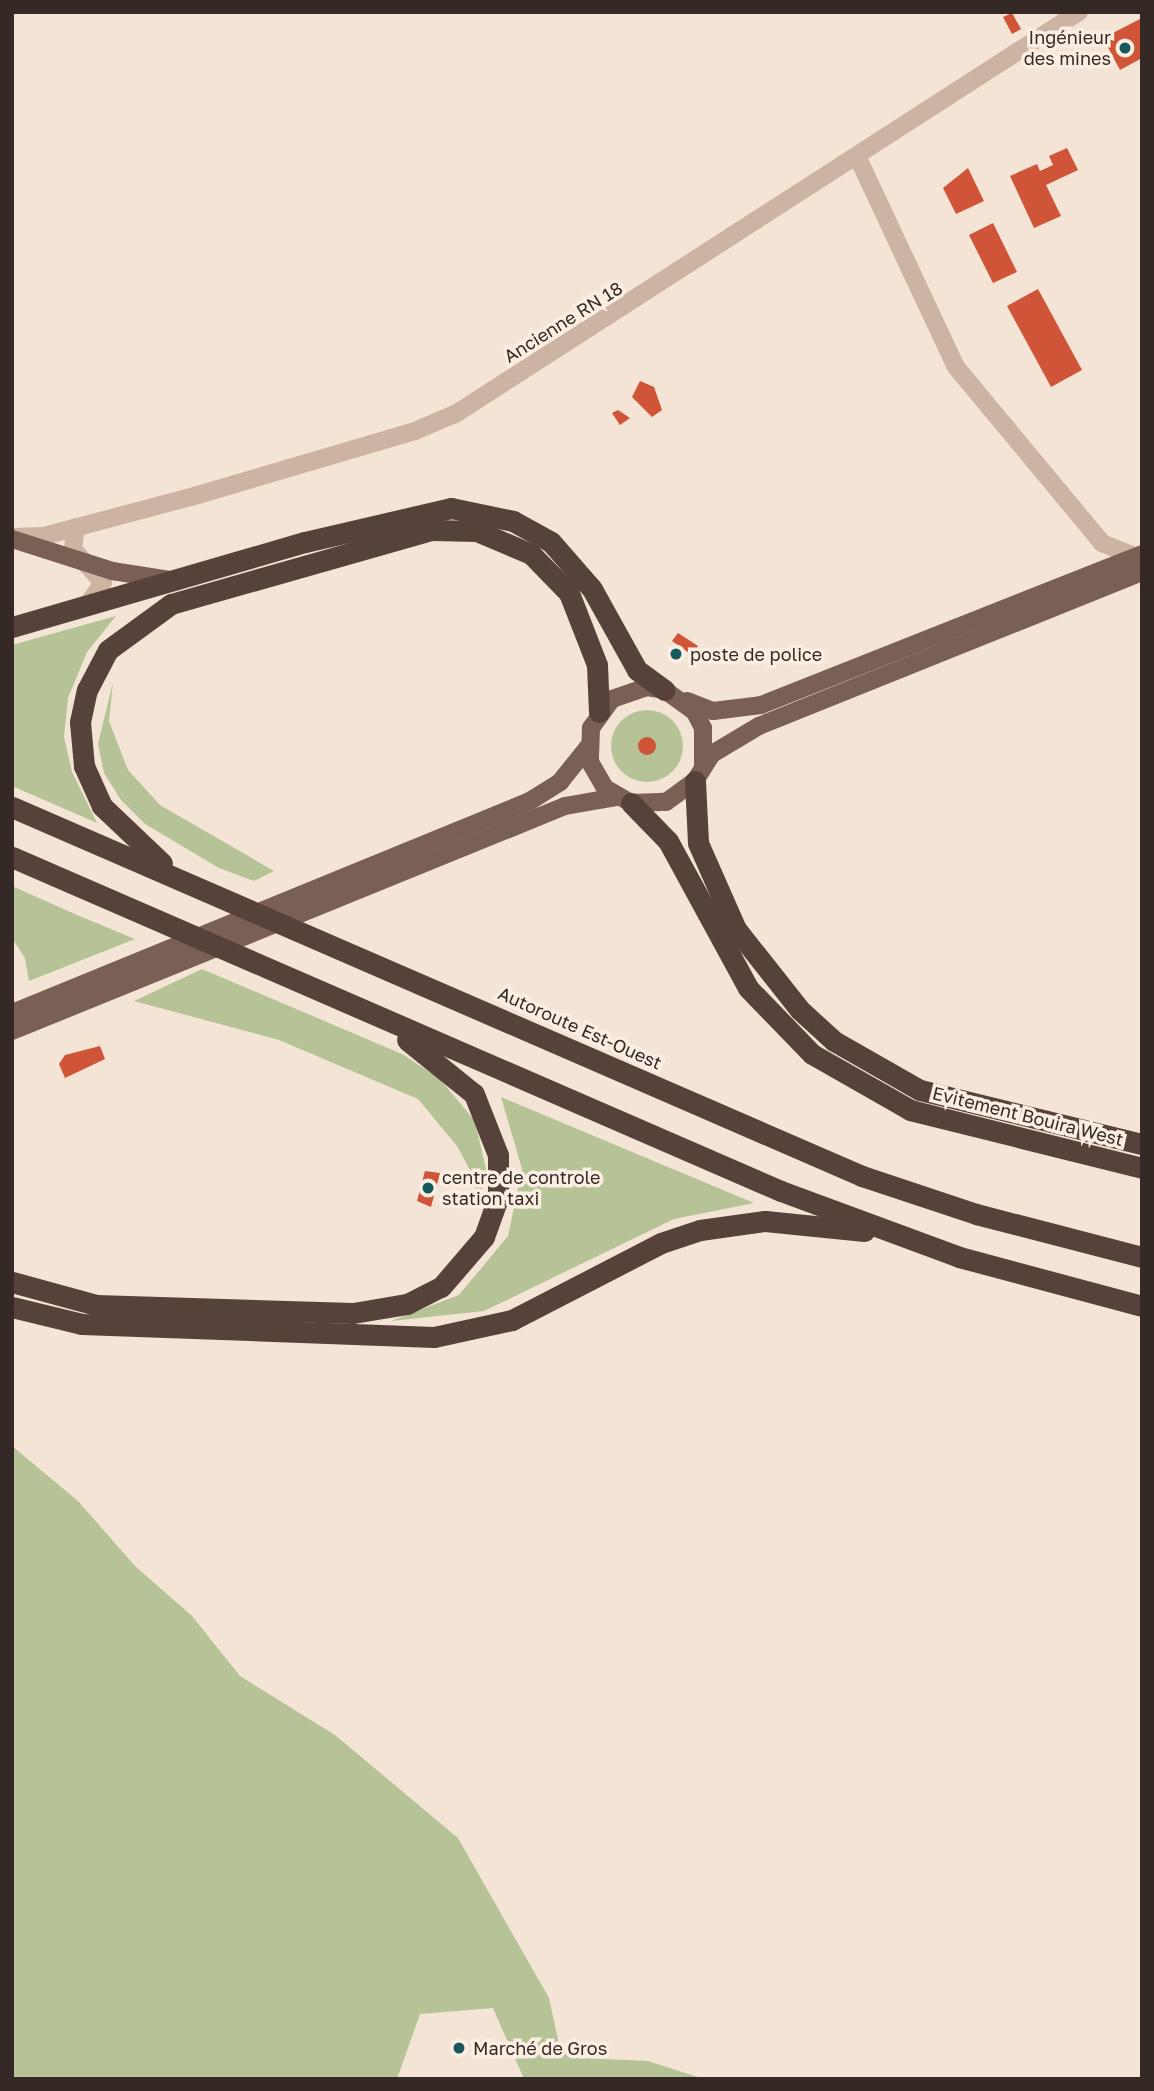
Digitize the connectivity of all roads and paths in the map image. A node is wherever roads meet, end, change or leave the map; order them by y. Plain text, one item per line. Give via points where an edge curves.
1 (1079, 12) edge
2 (858, 158) junction
3 (76, 527) junction
4 (12, 538) edge
5 (1102, 543) junction
6 (82, 559) junction
7 (1139, 561) edge
8 (1094, 573) junction
9 (173, 580) junction
10 (88, 605) junction
11 (12, 627) edge
12 (673, 695) junction
13 (599, 712) junction
14 (588, 747) junction
15 (699, 773) junction
16 (624, 800) junction
17 (12, 807) edge
18 (12, 857) edge
19 (192, 885) junction
20 (355, 1007) junction
21 (12, 1013) edge
22 (12, 1031) edge
23 (1142, 1144) edge
24 (1142, 1168) edge
25 (903, 1236) junction
26 (1142, 1257) edge
27 (12, 1282) edge
28 (1142, 1306) edge
29 (12, 1307) edge

1 - 2 street, Ancienne RN 18
2 - 3 street, Ancienne RN 18 via 457,413 415,431
2 - 5 street via 956,367
3 - 4 street, Ancienne RN 18
3 - 6 street via 73,549
4 - 6 main road, Ancienne RN 18
5 - 7 street
5 - 8 street via 1104,560
6 - 9 main road, Ancienne RN 18
6 - 10 street via 103,583
7 - 8 main road
7 - 15 main road via 759,726 724,744
8 - 12 main road via 761,705 713,711
9 - 10 highway
9 - 12 highway via 424,510 479,511 551,542 592,589 638,670
10 - 11 highway
12 - 13 main road via 629,691
12 - 15 main road via 703,728
13 - 14 main road
13 - 19 highway via 597,665 569,593 531,554 477,531 431,530 171,604 108,650 82,704 80,738 91,786 113,821
14 - 16 main road via 596,776
14 - 21 main road via 560,782 530,801
15 - 16 main road via 666,802
15 - 23 highway, Evitement Bouira West via 698,843 736,929 800,1010 834,1041 920,1090
16 - 22 main road via 554,810
16 - 24 highway, Evitement Bouira West via 668,841 748,988 812,1054 910,1110
17 - 19 highway, Autoroute Est-Ouest
18 - 20 highway
19 - 26 highway, Autoroute Est-Ouest via 862,1176 976,1214
20 - 25 highway via 780,1191
20 - 27 highway via 457,1075 487,1115 498,1155 498,1198 484,1237 456,1276 407,1304 353,1313 96,1305
25 - 28 highway
25 - 29 highway via 783,1221 715,1227 661,1243 512,1320 434,1337 82,1324

